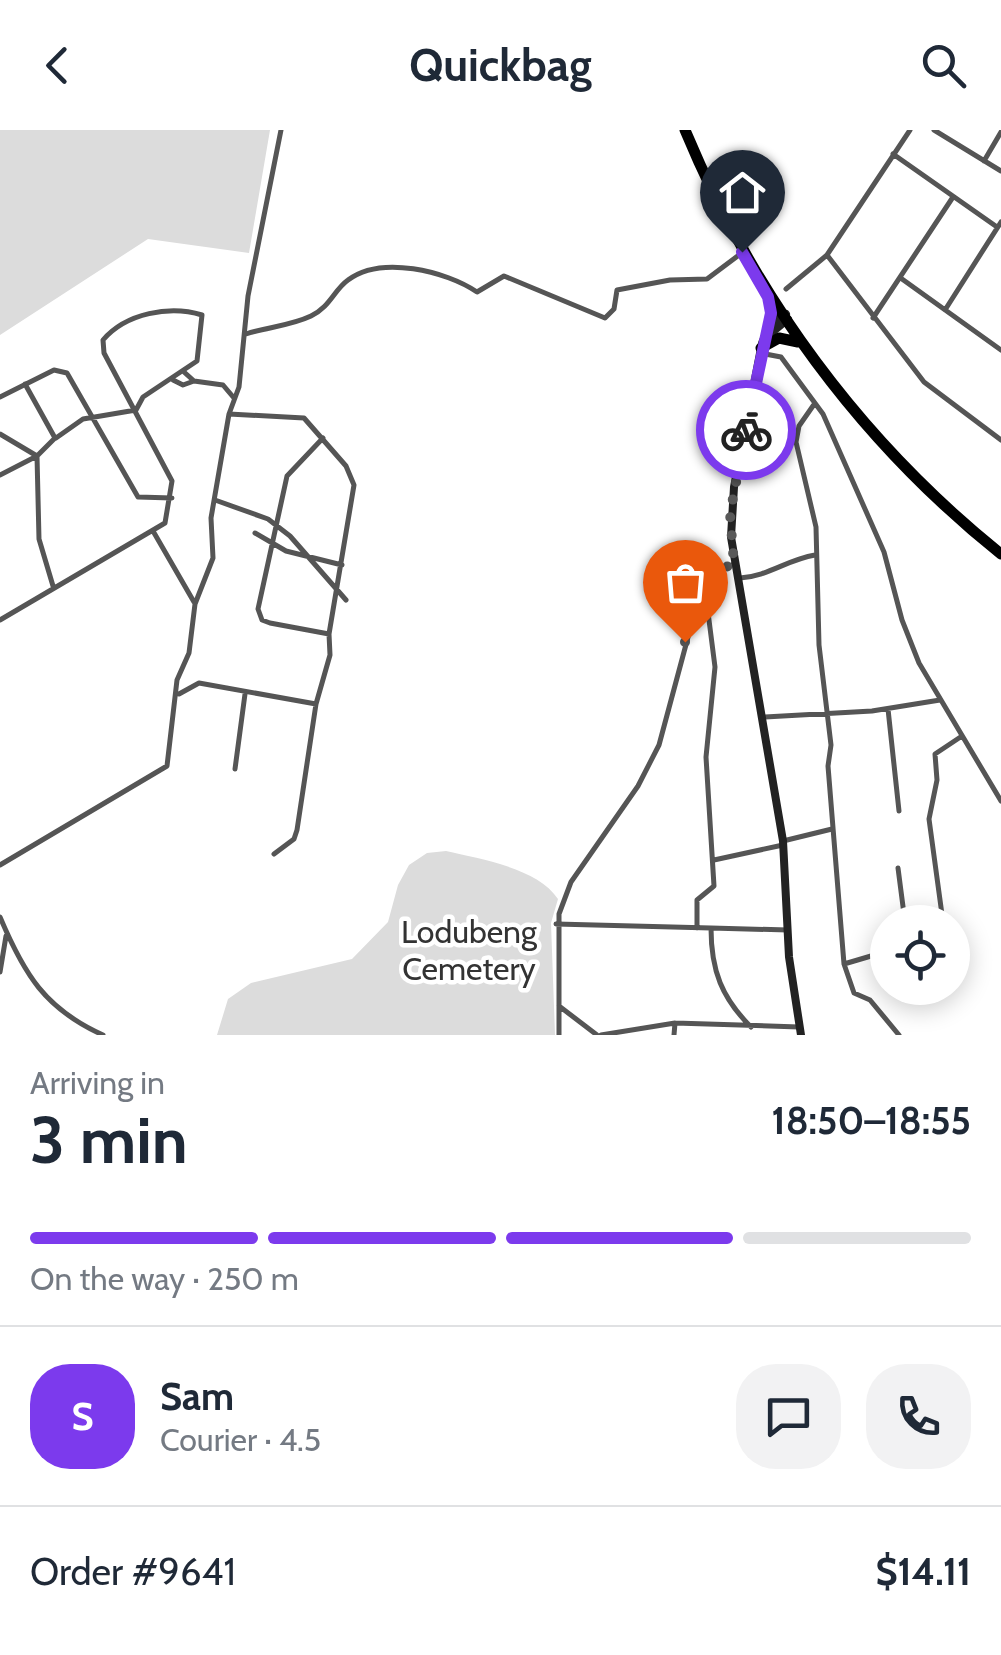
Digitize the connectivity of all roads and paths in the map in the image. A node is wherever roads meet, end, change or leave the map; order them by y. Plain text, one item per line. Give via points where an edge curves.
1 (282, 130) edge
2 (685, 130) edge
3 (910, 130) edge
4 (934, 130) edge
5 (1001, 132) edge
6 (893, 154) junction
7 (984, 161) junction
8 (1001, 171) edge
9 (954, 198) junction
10 (716, 200) junction
11 (999, 224) edge
12 (742, 252) junction
13 (828, 254) junction
14 (902, 279) junction
15 (786, 289) dead end
16 (768, 297) junction
17 (945, 310) junction
18 (786, 318) junction
19 (873, 318) junction
20 (248, 320) junction
21 (770, 324) junction
22 (259, 330) junction
23 (244, 335) junction
24 (798, 342) junction
25 (761, 348) junction
26 (1001, 350) edge
27 (184, 372) junction
28 (828, 378) junction
29 (172, 380) junction
30 (194, 381) junction
31 (26, 384) junction
32 (236, 389) junction
33 (0, 397) edge
34 (815, 402) junction
35 (136, 410) junction
36 (229, 414) junction
37 (93, 416) junction
38 (0, 434) edge
39 (55, 438) junction
40 (323, 438) junction
41 (1001, 440) edge
42 (37, 456) junction
43 (0, 475) edge
44 (172, 498) junction
45 (215, 500) junction
46 (277, 528) junction
47 (153, 531) junction
48 (255, 533) dead end
49 (274, 544) junction
50 (1001, 554) edge
51 (306, 555) junction
52 (815, 555) junction
53 (734, 564) junction
54 (342, 565) junction
55 (737, 578) junction
56 (704, 581) junction
57 (186, 583) junction
58 (53, 586) junction
59 (338, 590) junction
60 (200, 591) junction
61 (346, 600) dead end
62 (196, 604) junction
63 (0, 620) edge
64 (330, 634) junction
65 (183, 670) junction
66 (199, 683) junction
67 (245, 694) junction
68 (178, 695) junction
69 (941, 700) junction
70 (316, 704) junction
71 (888, 709) junction
72 (827, 715) junction
73 (764, 717) junction
74 (962, 736) junction
75 (235, 769) dead end
76 (1001, 802) edge
77 (899, 811) dead end
78 (832, 829) junction
79 (783, 843) junction
80 (274, 854) dead end
81 (714, 860) junction
82 (0, 865) edge
83 (898, 868) dead end
84 (903, 905) edge
85 (941, 905) edge
86 (0, 917) edge
87 (556, 924) junction
88 (697, 928) junction
89 (710, 928) junction
90 (788, 930) junction
91 (6, 933) junction
92 (870, 956) edge
93 (844, 964) junction
94 (0, 972) edge
95 (559, 1006) junction
96 (674, 1023) junction
97 (752, 1028) junction
98 (777, 1030) junction
99 (800, 1031) edge
100 (621, 1032) edge
101 (103, 1035) edge
102 (560, 1035) edge
103 (599, 1035) edge
104 (674, 1035) edge
105 (770, 1035) edge
106 (899, 1035) edge

1 - 20 street
2 - 10 highway
3 - 6 street
4 - 7 street
5 - 7 street
6 - 9 street
6 - 13 street
7 - 8 street
9 - 11 street
9 - 14 street
10 - 12 highway
10 - 18 highway
11 - 17 street
12 - 16 highway
12 - 22 street via 707,279 616,290 614,309 605,318 504,276 478,292 443,274 403,265 350,277 335,299 310,316
13 - 15 street
13 - 19 street
14 - 17 street
14 - 19 street
16 - 18 highway
16 - 21 highway
17 - 26 street
18 - 21 street
18 - 24 highway
18 - 25 street
18 - 28 highway
19 - 41 street via 924,382
20 - 22 street
20 - 23 street
21 - 25 street
22 - 23 street
23 - 32 street
24 - 25 highway via 779,338
24 - 28 highway
25 - 34 street via 781,357
25 - 53 street via 730,514
27 - 29 street
27 - 30 street
27 - 35 street via 201,353 202,315 160,311 109,332 104,353
28 - 50 highway via 902,463
29 - 30 street
29 - 35 street via 143,397
30 - 32 street
31 - 33 street
31 - 37 street via 54,370 67,373
31 - 39 street
32 - 36 street
34 - 52 street via 796,436 816,521
34 - 69 street via 884,552 919,662
35 - 37 street
35 - 44 street via 172,480
36 - 40 street via 304,418
36 - 45 street
37 - 39 street
37 - 44 street via 138,497
38 - 42 street
39 - 42 street
40 - 46 street via 290,470
40 - 54 street via 354,485
42 - 43 street
42 - 58 street via 39,540
44 - 47 street via 165,522
45 - 46 street via 268,518
45 - 60 street via 213,558
46 - 49 street
46 - 51 street
47 - 57 street
47 - 58 street
48 - 49 street
49 - 51 street
49 - 64 street via 259,602 262,620
51 - 54 street
51 - 59 street
52 - 55 street
52 - 72 street
53 - 55 street
53 - 56 street
54 - 59 street
55 - 73 street
56 - 81 street via 715,667 706,757
56 - 87 street via 659,745 568,886
57 - 60 street
57 - 62 street
58 - 63 street
59 - 61 street
59 - 64 street
60 - 62 street
62 - 65 street
64 - 70 street
65 - 66 street
65 - 68 street
66 - 67 street
66 - 68 street
67 - 70 street
67 - 75 street
68 - 82 street via 170,756 159,774
69 - 71 street
69 - 74 street
70 - 80 street via 297,830
71 - 72 street
71 - 77 street
72 - 73 street
72 - 78 street
73 - 79 street
74 - 76 street
74 - 85 street via 935,754 930,819
78 - 79 street
78 - 93 street
79 - 81 street
79 - 90 street
81 - 88 street via 713,888 698,900
83 - 84 street
86 - 91 street
87 - 88 street
87 - 95 street
88 - 89 street
89 - 90 street
89 - 97 street via 716,977 727,1002
90 - 99 street
91 - 94 street
91 - 101 street via 19,965 42,993 78,1024
92 - 93 street
93 - 106 street via 854,993 870,1000
95 - 102 street
95 - 103 street
96 - 97 street
96 - 100 street
96 - 104 street
97 - 98 street
98 - 99 street
98 - 105 street
100 - 103 street

